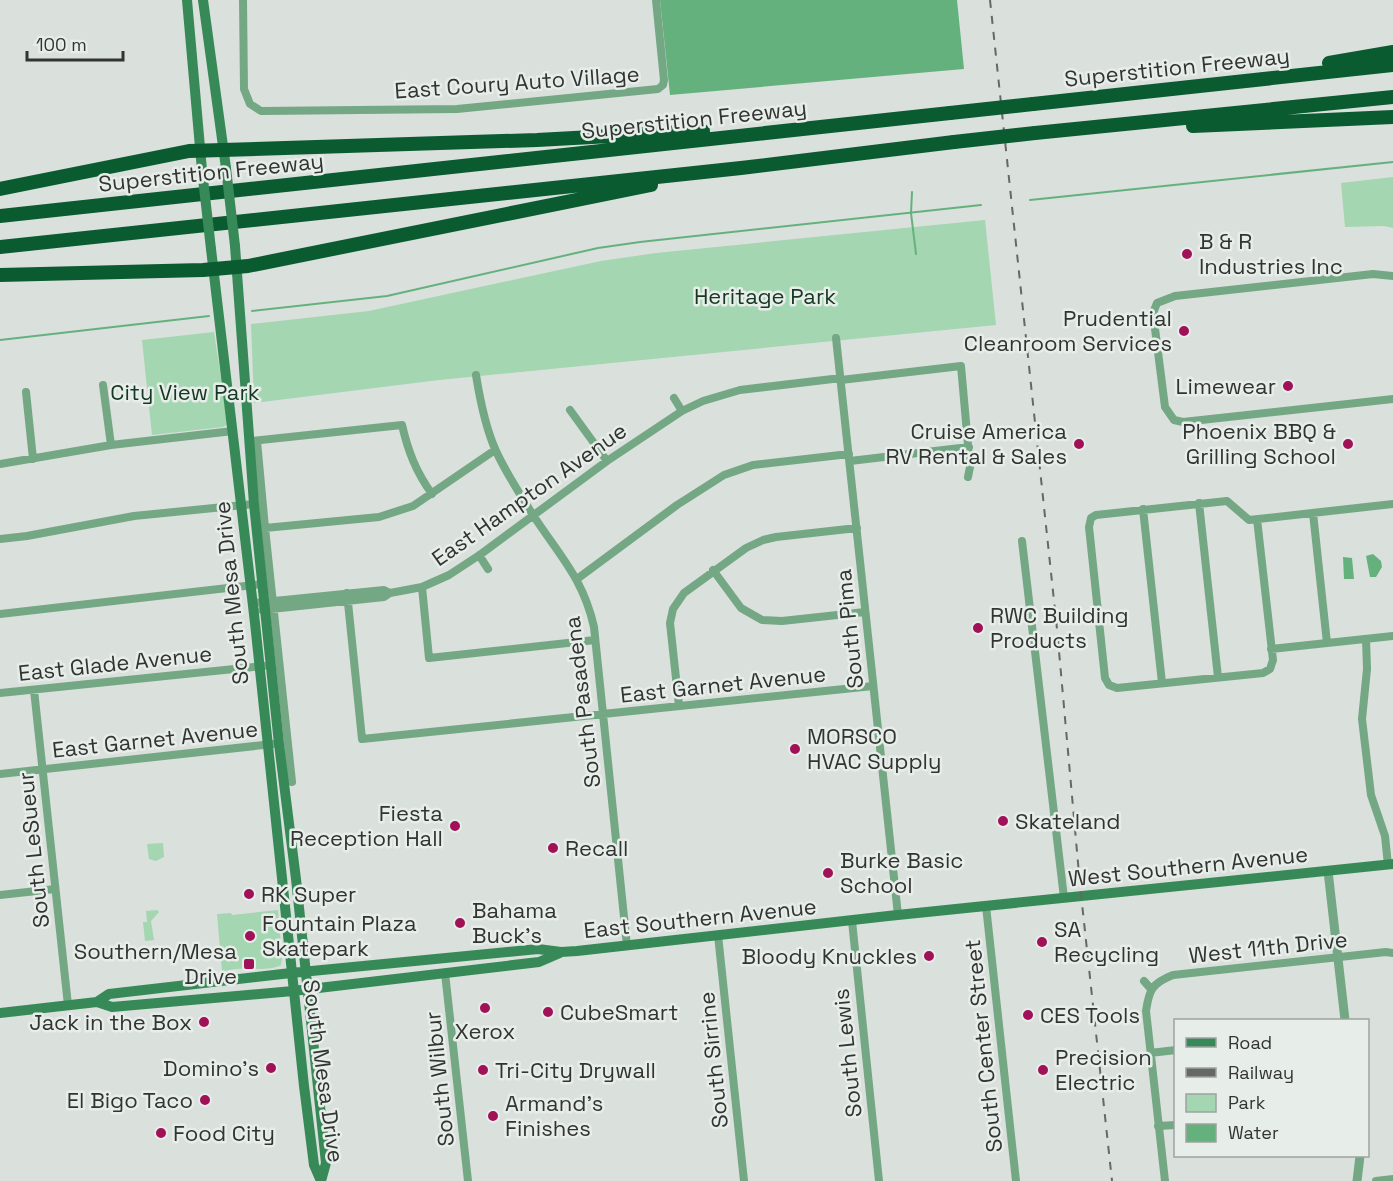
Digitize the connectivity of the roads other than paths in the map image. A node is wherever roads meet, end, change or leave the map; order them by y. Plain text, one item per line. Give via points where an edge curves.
1 (187, 0) edge
2 (203, 0) edge
3 (243, 0) edge
4 (656, 0) edge
5 (1393, 52) edge
6 (1393, 65) edge
7 (1214, 83) junction
8 (1393, 97) edge
9 (1393, 117) edge
10 (867, 122) junction
11 (1035, 133) junction
12 (223, 150) junction
13 (199, 151) junction
14 (741, 168) junction
15 (0, 189) edge
16 (0, 216) edge
17 (0, 247) edge
18 (237, 267) junction
19 (212, 269) junction
20 (0, 275) edge
21 (1393, 276) edge
22 (836, 338) dead end
23 (476, 375) dead end
24 (841, 379) junction
25 (103, 385) dead end
26 (26, 392) dead end
27 (674, 398) dead end
28 (1393, 399) edge
29 (570, 410) dead end
30 (682, 411) junction
31 (233, 431) junction
32 (254, 441) junction
33 (111, 445) junction
34 (969, 447) junction
35 (495, 450) junction
36 (849, 457) junction
37 (33, 459) junction
38 (607, 461) junction
39 (0, 465) edge
40 (968, 477) dead end
41 (432, 494) junction
42 (1199, 503) junction
43 (254, 504) junction
44 (1393, 504) edge
45 (242, 505) junction
46 (1143, 509) junction
47 (1313, 513) junction
48 (533, 516) junction
49 (1257, 519) junction
50 (265, 528) junction
51 (857, 528) junction
52 (0, 539) edge
53 (1022, 541) dead end
54 (479, 555) junction
55 (488, 568) dead end
56 (713, 570) junction
57 (578, 579) junction
58 (256, 584) junction
59 (422, 587) junction
60 (347, 597) junction
61 (263, 606) junction
62 (865, 612) junction
63 (0, 614) edge
64 (1393, 636) edge
65 (1366, 639) junction
66 (595, 640) junction
67 (1327, 643) junction
68 (1271, 649) junction
69 (265, 666) junction
70 (1218, 677) junction
71 (1162, 683) junction
72 (873, 686) junction
73 (34, 690) junction
74 (0, 693) edge
75 (679, 706) junction
76 (603, 715) junction
77 (273, 744) junction
78 (42, 769) junction
79 (0, 774) edge
80 (292, 782) dead end
81 (1390, 865) edge
82 (1328, 871) junction
83 (55, 889) junction
84 (0, 895) edge
85 (1064, 898) junction
86 (986, 906) junction
87 (898, 915) junction
88 (852, 921) junction
89 (718, 935) junction
90 (627, 946) junction
91 (504, 952) junction
92 (561, 952) junction
93 (1393, 953) edge
94 (1338, 958) junction
95 (306, 972) junction
96 (291, 973) junction
97 (445, 973) junction
98 (1144, 981) dead end
99 (200, 983) junction
100 (308, 989) junction
101 (1151, 989) junction
102 (293, 991) junction
103 (96, 1002) junction
104 (68, 1005) junction
105 (136, 1005) junction
106 (0, 1013) edge
107 (1345, 1019) edge
108 (1174, 1050) edge
109 (1150, 1053) junction
110 (302, 1072) junction
111 (1174, 1125) edge
112 (1158, 1126) junction
113 (323, 1129) junction
114 (1360, 1157) edge
115 (1393, 1179) edge
116 (320, 1181) edge
117 (468, 1181) edge
118 (744, 1181) edge
119 (879, 1181) edge
120 (1016, 1181) edge
121 (1165, 1181) edge
122 (1357, 1181) edge
123 (1376, 1181) edge

1 - 13 main road, South Mesa Drive
2 - 12 main road, South Mesa Drive
3 - 4 street, East Coury Auto Village via 244,89 250,104 261,111 457,109 658,89 664,80
5 - 7 highway
6 - 7 highway, Superstition Freeway
7 - 10 highway, Superstition Freeway, bridge
8 - 11 highway
9 - 11 highway
10 - 12 highway via 537,140
10 - 16 highway, Superstition Freeway
11 - 14 highway, bridge
12 - 13 highway
12 - 18 main road, South Mesa Drive, bridge
13 - 15 highway
13 - 19 main road, South Mesa Drive, bridge
14 - 17 highway
14 - 18 highway
18 - 19 highway
18 - 32 main road, South Mesa Drive
19 - 20 highway
19 - 31 main road, South Mesa Drive
21 - 28 street via 1373,274 1166,298 1153,313 1165,407 1174,420
22 - 24 street, South Pima
23 - 35 street, South Pasadena
24 - 30 street, East Hampton Avenue via 740,390
24 - 34 street, East Hampton Avenue via 961,366
24 - 36 street, South Pima
25 - 33 street
26 - 37 street
27 - 30 street
29 - 38 street
30 - 38 street, East Hampton Avenue
31 - 33 street
31 - 45 main road, South Mesa Drive
32 - 41 street via 402,425 412,460
32 - 43 main road, South Mesa Drive
32 - 50 street, South Mesa Drive
33 - 37 street
34 - 36 street
34 - 40 street
35 - 41 street
35 - 48 street, South Pasadena
36 - 51 street, South Pima
36 - 57 street via 761,464 724,475
37 - 39 street
38 - 48 street, East Hampton Avenue
41 - 50 street via 413,506 379,517
42 - 46 street
42 - 49 street via 1227,501 1249,520
42 - 70 street
43 - 45 street
43 - 58 main road, South Mesa Drive
44 - 47 street
45 - 52 street via 134,516
45 - 58 main road, South Mesa Drive
46 - 71 street
46 - 71 street via 1096,515 1089,526 1105,678 1109,686 1117,688
47 - 49 street
47 - 67 street
48 - 54 street, East Hampton Avenue
48 - 57 street, South Pasadena
49 - 68 street
50 - 61 street, South Mesa Drive
51 - 56 street via 763,540
51 - 62 street, South Pima
53 - 85 street
54 - 55 street
54 - 59 street, East Hampton Avenue
56 - 62 street via 741,608 762,620
56 - 75 street via 684,593 671,615
57 - 66 street, South Pasadena via 591,613
58 - 61 main road, South Mesa Drive
58 - 63 street
59 - 60 street, East Hampton Avenue via 384,597
59 - 66 street via 429,658
60 - 61 street, East Hampton Avenue
60 - 76 street, East Garnet Avenue via 362,739
61 - 69 main road, South Mesa Drive
61 - 80 street, South Mesa Drive
62 - 72 street, South Pima
64 - 65 street
65 - 67 street
65 - 81 street via 1362,719 1371,795
66 - 76 street, South Pasadena
67 - 68 street
68 - 70 street via 1273,660 1270,669 1263,673
69 - 73 street, East Glade Avenue
69 - 77 main road, South Mesa Drive
70 - 71 street
72 - 75 street, East Garnet Avenue
72 - 87 street, South Pima
73 - 74 street, East Glade Avenue
73 - 78 street, South LeSueur
75 - 76 street, East Garnet Avenue
76 - 90 street, South Pasadena
77 - 78 street, East Garnet Avenue
77 - 95 main road, South Mesa Drive
77 - 96 main road, South Mesa Drive
78 - 79 street, East Garnet Avenue
78 - 83 street, South LeSueur
81 - 82 main road, West Southern Avenue
82 - 85 main road, West Southern Avenue
82 - 94 street
83 - 84 street
83 - 104 street, South LeSueur
85 - 86 main road, West Southern Avenue
86 - 87 main road, East Southern Avenue
86 - 120 street, South Center Street
87 - 88 main road, East Southern Avenue
88 - 89 main road, East Southern Avenue
88 - 119 street, South Lewis
89 - 90 main road, East Southern Avenue
89 - 118 street, South Sirrine
90 - 92 main road, East Southern Avenue
91 - 92 main road, East Southern Avenue
91 - 95 main road, East Southern Avenue
91 - 97 main road via 496,957 455,963
92 - 97 main road, East Southern Avenue via 539,962
93 - 94 street, West 11th Drive
94 - 101 street, West 11th Drive via 1173,975
94 - 107 street
95 - 96 main road, East Southern Avenue
95 - 100 main road, South Mesa Drive
96 - 99 main road, East Southern Avenue
96 - 102 main road, South Mesa Drive
97 - 100 main road, East Southern Avenue
97 - 117 street, South Wilbur
98 - 101 street
99 - 103 main road, East Southern Avenue via 110,994
99 - 105 main road via 192,989 152,996
100 - 102 main road, East Southern Avenue
100 - 113 main road, South Mesa Drive
101 - 109 street via 1146,1011
102 - 105 main road, East Southern Avenue
102 - 110 main road, South Mesa Drive
103 - 104 main road, East Southern Avenue
103 - 105 main road, East Southern Avenue via 112,1007
104 - 106 main road, East Southern Avenue
108 - 109 street
109 - 112 street
110 - 113 main road
110 - 116 main road, South Mesa Drive via 314,1165
111 - 112 street
112 - 121 street
113 - 116 main road, South Mesa Drive via 326,1163
114 - 122 street
115 - 123 street

